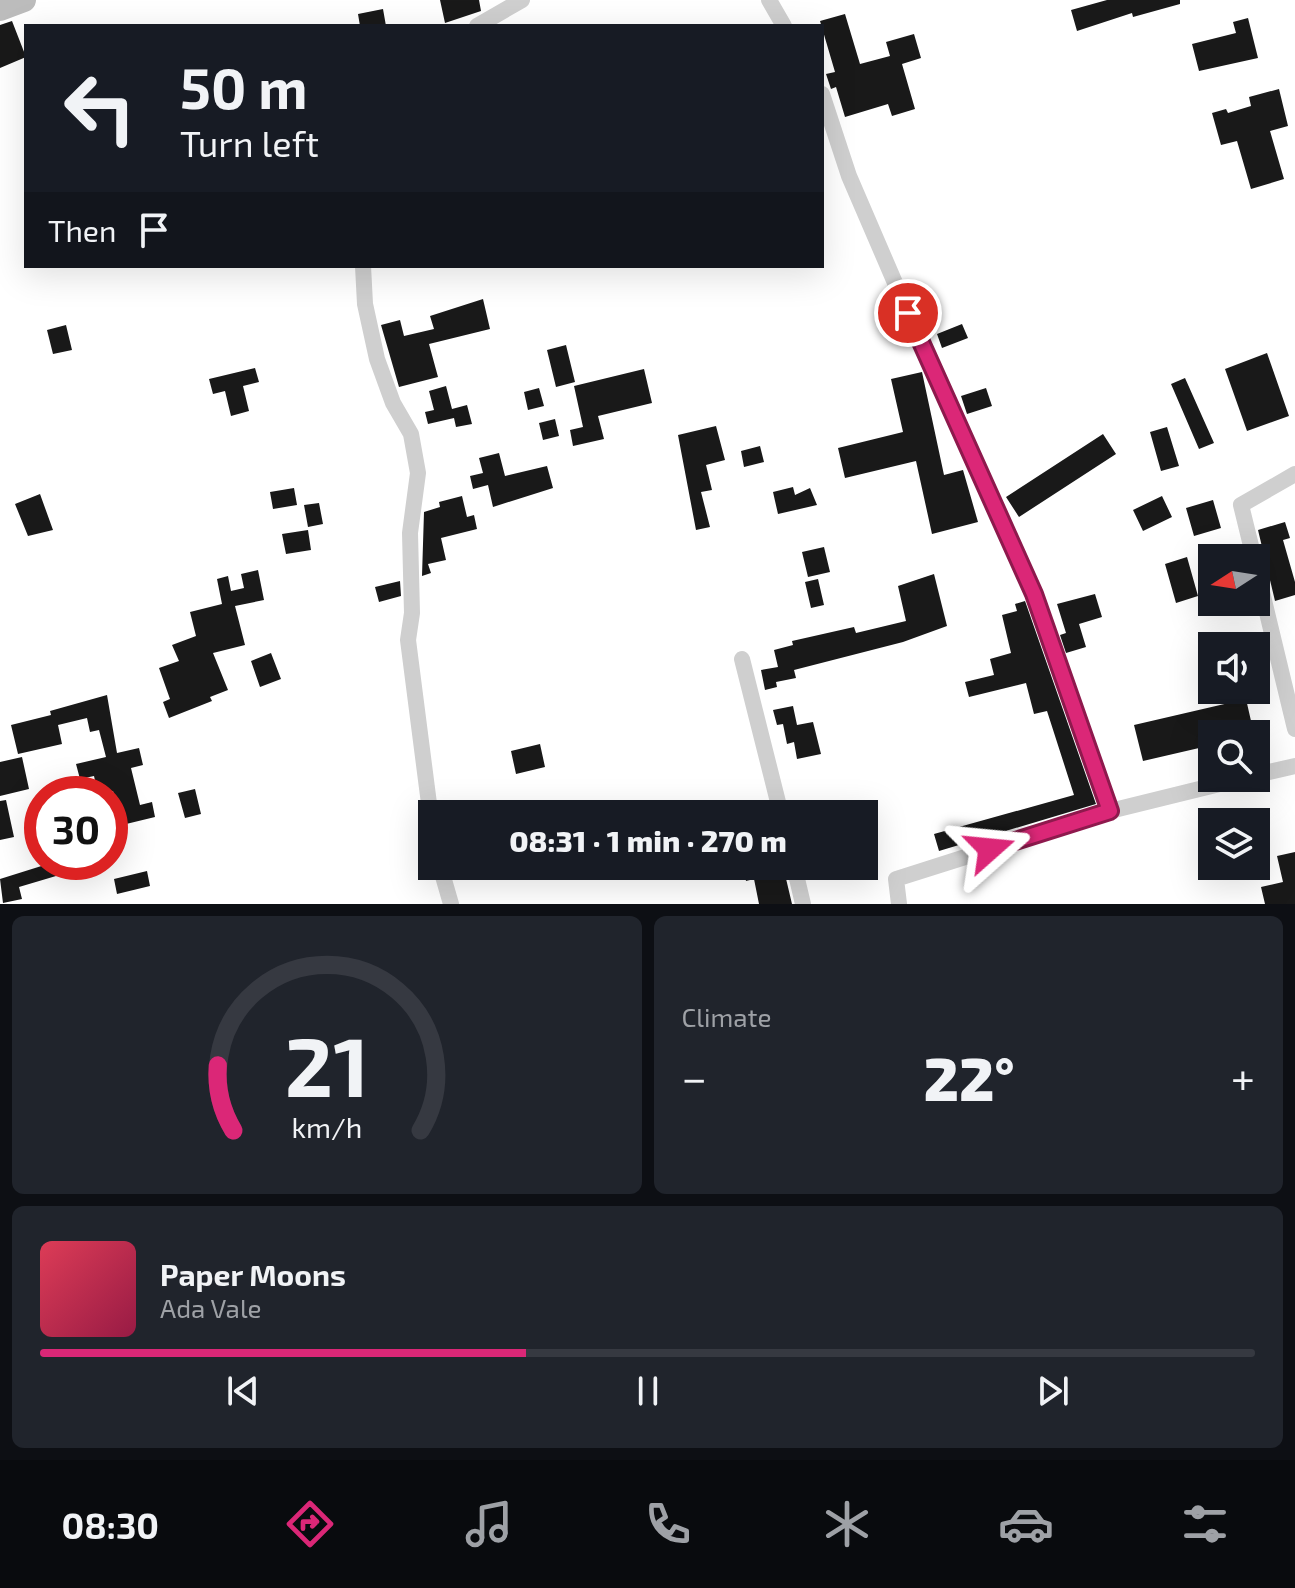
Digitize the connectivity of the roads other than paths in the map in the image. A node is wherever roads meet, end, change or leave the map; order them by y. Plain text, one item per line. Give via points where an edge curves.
1 (24, 0) edge
2 (522, 0) edge
3 (769, 0) edge
4 (0, 9) edge
5 (480, 24) edge
6 (783, 24) edge
7 (824, 100) edge
8 (363, 268) edge
9 (1295, 474) edge
10 (1251, 544) edge
11 (1268, 616) edge
12 (742, 659) dead end
13 (1295, 729) edge
14 (1295, 766) edge
15 (1270, 772) edge
16 (1198, 789) edge
17 (429, 800) edge
18 (777, 800) edge
19 (1110, 811) junction
20 (444, 880) edge
21 (797, 880) edge
22 (451, 904) edge
23 (803, 904) edge
24 (899, 904) edge

1 - 4 main road
2 - 5 street
3 - 6 street
7 - 19 street via 861,203 1034,594
8 - 17 street via 377,359 411,434 418,473 410,533 408,640
9 - 10 street via 1241,505
11 - 13 street
12 - 18 street
14 - 15 street
16 - 19 street
19 - 24 street via 896,879
20 - 22 street
21 - 23 street

